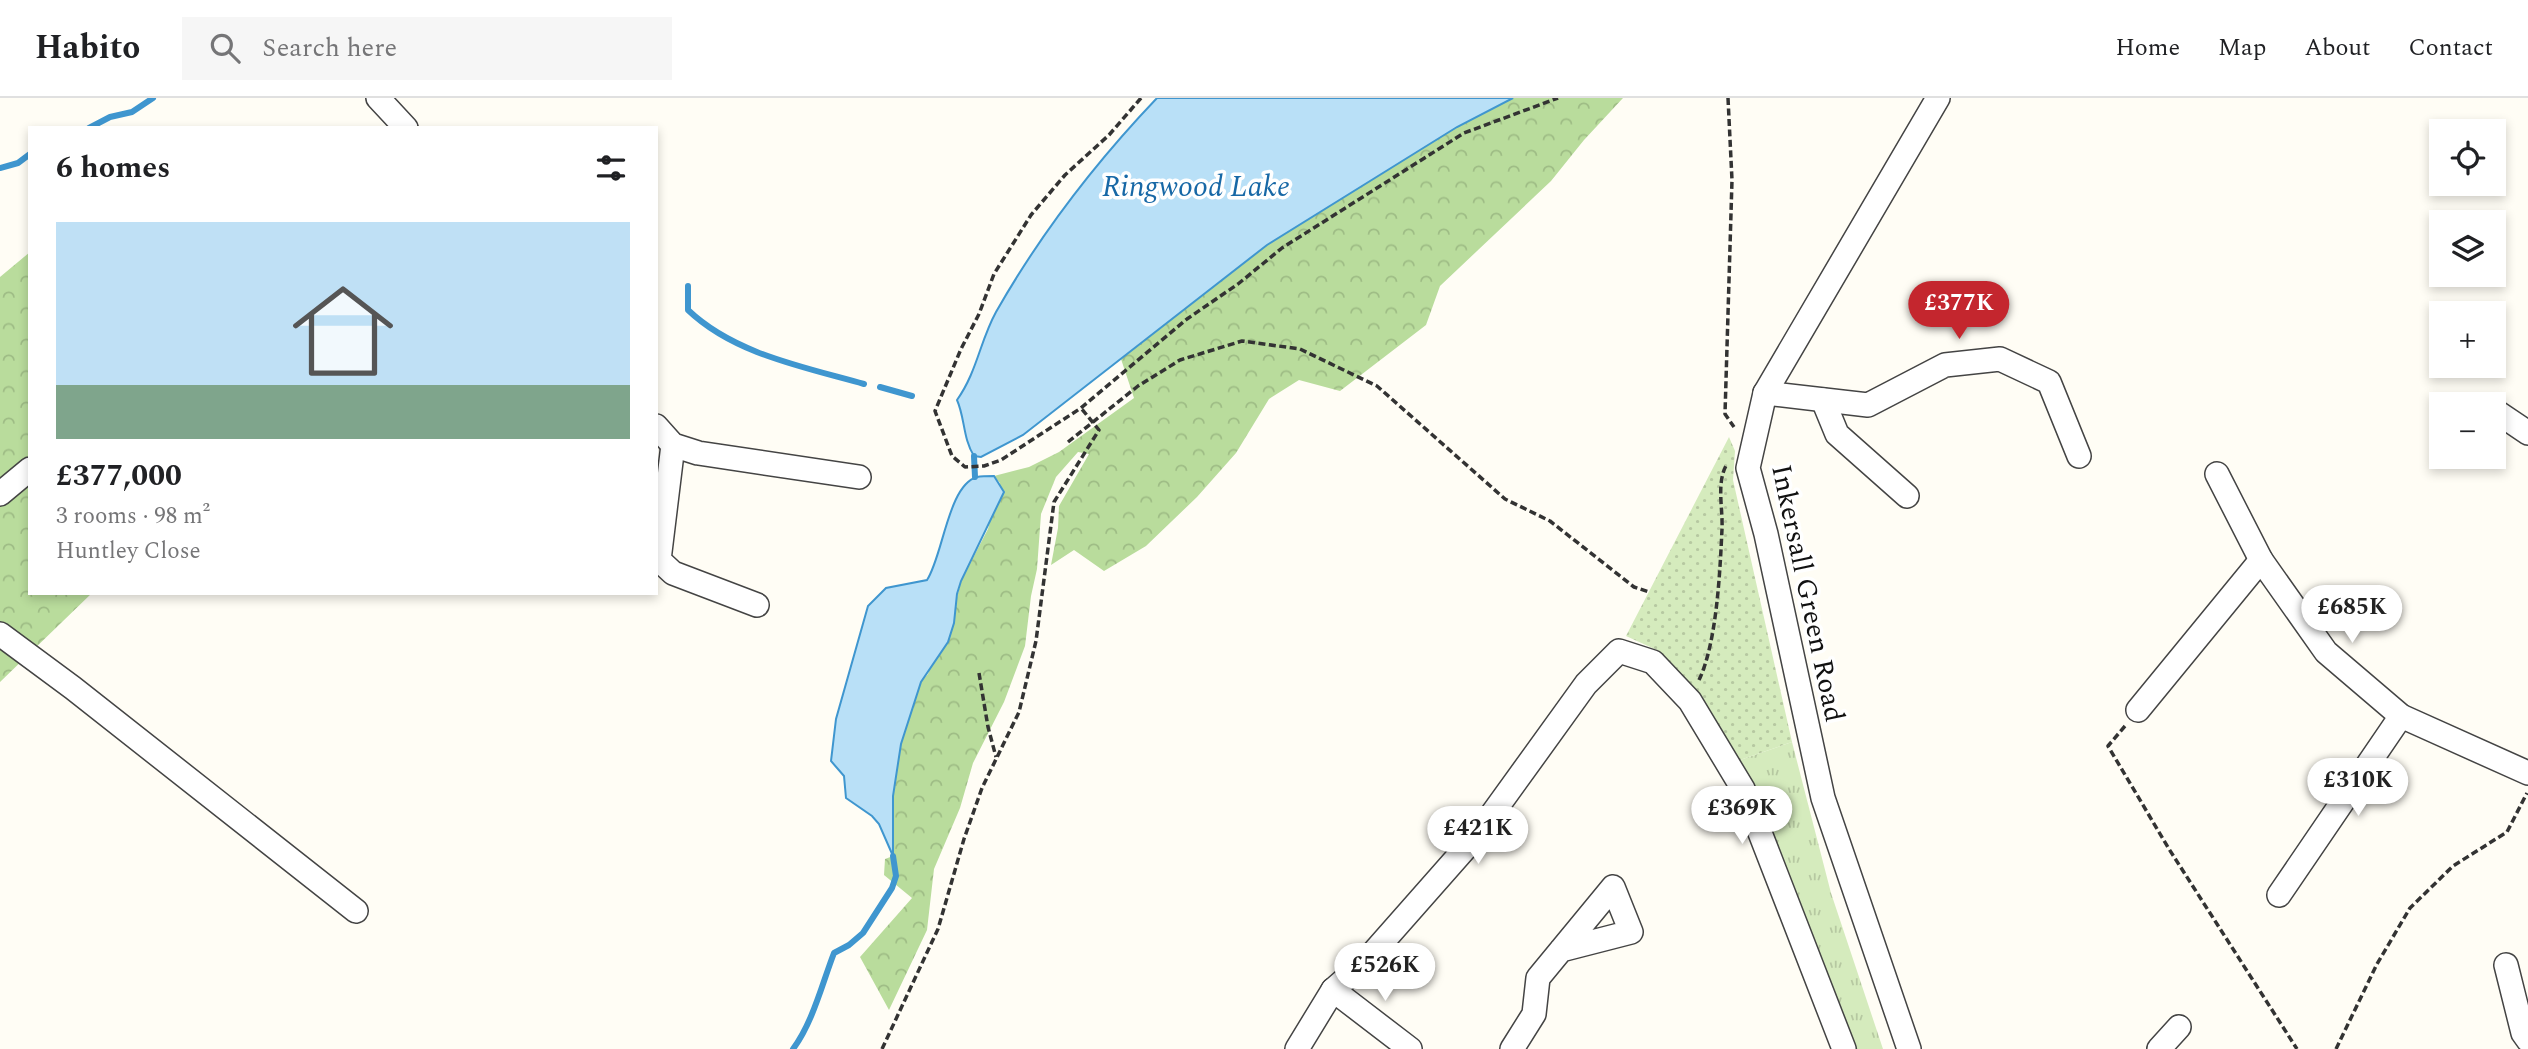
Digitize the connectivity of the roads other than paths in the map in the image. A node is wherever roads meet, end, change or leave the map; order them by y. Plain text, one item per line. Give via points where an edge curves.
1 (378, 98) edge
2 (1938, 98) edge
3 (404, 126) edge
4 (1765, 393) junction
5 (1823, 400) junction
6 (2506, 418) edge
7 (658, 428) edge
8 (2528, 433) edge
9 (673, 444) junction
10 (2079, 457) dead end
11 (28, 471) edge
12 (2217, 474) dead end
13 (859, 477) dead end
14 (0, 494) edge
15 (1907, 496) dead end
16 (2261, 560) junction
17 (757, 606) dead end
18 (0, 634) edge
19 (2138, 710) road end
20 (2401, 716) junction
21 (2528, 773) edge
22 (2279, 895) dead end
23 (356, 911) dead end
24 (1561, 950) dead end
25 (2506, 965) dead end
26 (1333, 990) junction
27 (2179, 1027) dead end
28 (2528, 1040) edge
29 (1297, 1049) edge
30 (1410, 1049) edge
31 (1512, 1049) edge
32 (1844, 1049) edge
33 (1909, 1049) edge
34 (2159, 1049) edge

1 - 3 street
2 - 4 street, Inkersall Green Road
4 - 5 street
4 - 33 street, Inkersall Green Road via 1748,468 1822,797
5 - 10 street via 1868,405 1945,365 2000,359 2049,382
5 - 15 street via 1837,434
6 - 8 street
7 - 9 street
9 - 13 street via 698,453
9 - 17 street via 659,560 673,573
11 - 14 street
12 - 16 street
16 - 19 street
16 - 20 street via 2326,652
18 - 23 street
20 - 21 street
20 - 22 street
24 - 31 street via 1538,978 1534,1014
25 - 28 street
26 - 29 street
26 - 30 street
26 - 32 street via 1365,962 1477,835 1586,684 1619,651 1653,662 1690,701 1744,789
27 - 34 street

